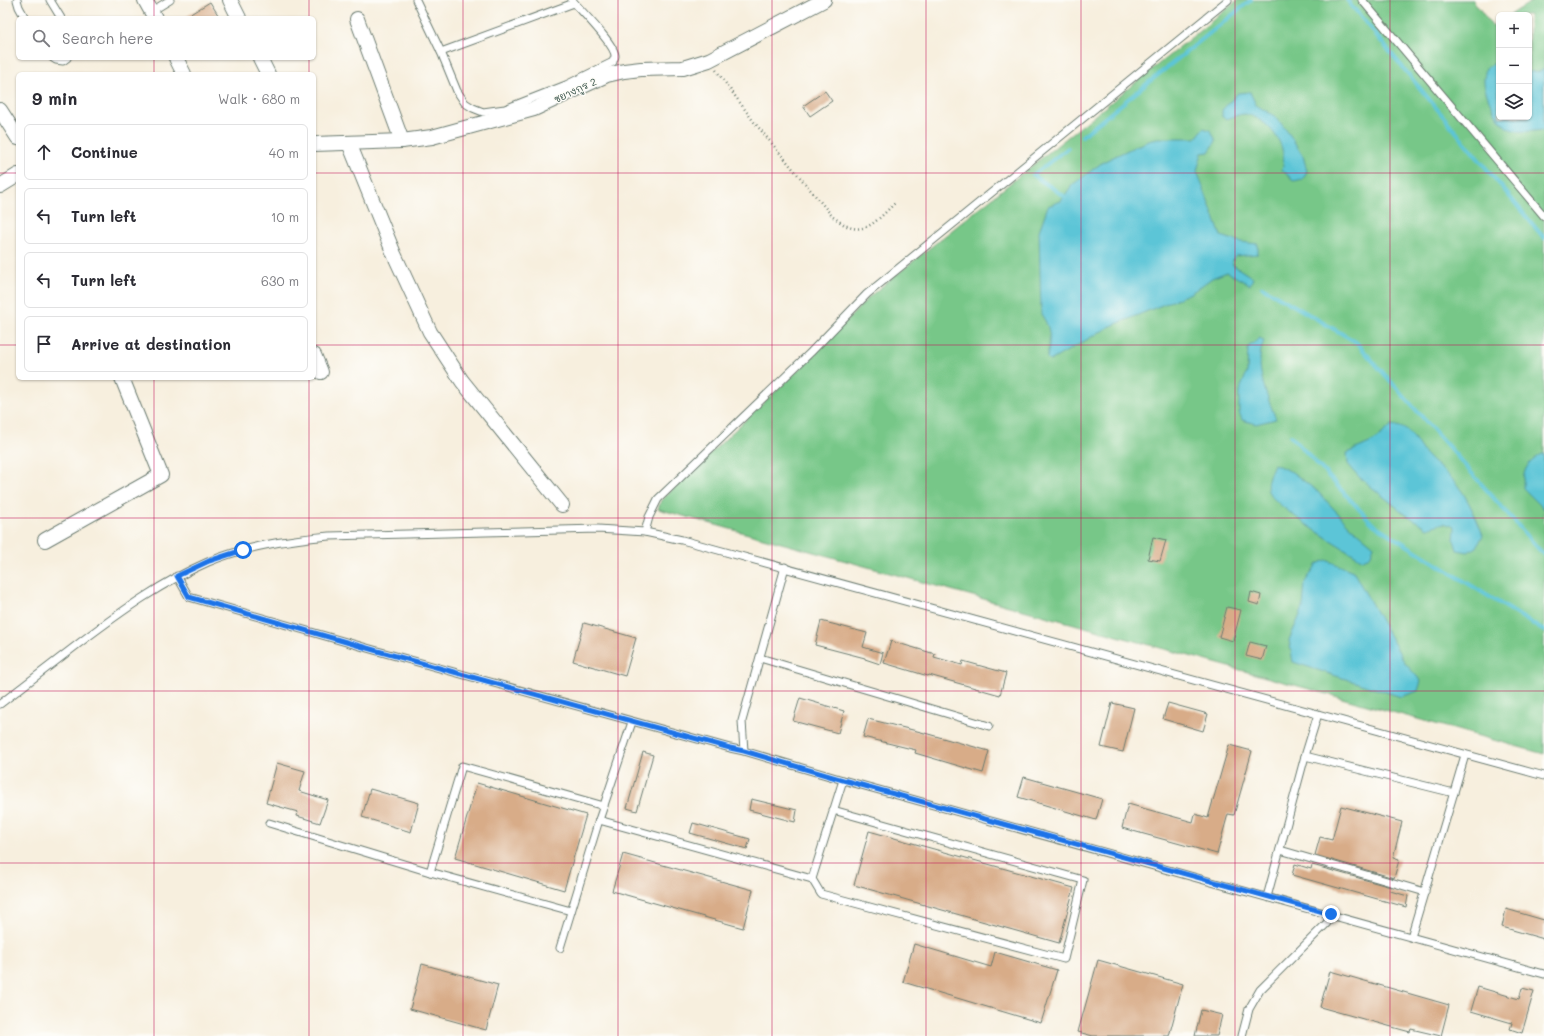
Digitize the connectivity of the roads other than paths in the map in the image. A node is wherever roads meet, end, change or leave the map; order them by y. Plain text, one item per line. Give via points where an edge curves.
1 (17, 0) edge
2 (50, 0) edge
3 (170, 0) edge
4 (230, 0) edge
5 (416, 0) edge
6 (824, 0) edge
7 (1228, 0) edge
8 (1362, 0) edge
9 (573, 2) edge
10 (151, 10) edge
11 (24, 16) edge
12 (60, 16) edge
13 (238, 16) edge
14 (357, 19) dead end
15 (441, 52) junction
16 (177, 60) edge
17 (261, 60) edge
18 (183, 72) edge
19 (267, 72) edge
20 (0, 110) edge
21 (16, 135) edge
22 (402, 141) junction
23 (349, 143) junction
24 (316, 144) edge
25 (16, 176) edge
26 (0, 186) edge
27 (1544, 216) edge
28 (316, 360) edge
29 (321, 372) dead end
30 (123, 380) edge
31 (562, 505) dead end
32 (645, 532) junction
33 (45, 540) dead end
34 (785, 567) junction
35 (177, 576) junction
36 (760, 658) junction
37 (0, 704) edge
38 (1318, 714) junction
39 (632, 722) junction
40 (989, 726) dead end
41 (744, 751) junction
42 (1465, 755) junction
43 (1305, 756) junction
44 (1544, 776) edge
45 (843, 780) junction
46 (1454, 793) junction
47 (604, 806) junction
48 (833, 810) junction
49 (598, 820) junction
50 (269, 823) dead end
51 (1280, 850) junction
52 (430, 872) junction
53 (812, 879) junction
54 (1424, 892) junction
55 (1267, 897) junction
56 (571, 911) junction
57 (1331, 914) junction
58 (1411, 937) junction
59 (560, 948) dead end
60 (1544, 974) edge
61 (1242, 1036) edge

1 - 11 lane
2 - 12 lane
3 - 10 lane
4 - 13 street
5 - 15 lane
6 - 22 street, ชยางกูร 2 via 709,60 683,68 624,71 607,75 534,109 432,136
7 - 32 lane via 867,294 812,352 658,499
8 - 27 lane
9 - 15 lane
9 - 15 lane via 592,22 615,56 613,62 566,85 505,108 484,112 465,103 457,91
14 - 22 street
16 - 18 street
17 - 19 street
20 - 21 street
22 - 23 street, ชยางกูร 2
23 - 24 street, ชยางกูร 2
23 - 31 street via 394,254 430,332 462,381
25 - 26 street
28 - 29 street
30 - 33 street via 161,475
32 - 34 lane
32 - 35 lane via 598,529 329,536 243,550 209,561
34 - 36 lane
34 - 38 lane
35 - 37 lane via 128,606
35 - 39 lane via 189,597
36 - 40 lane
36 - 41 lane via 742,721
38 - 42 lane
38 - 43 lane
39 - 41 lane
39 - 47 lane
41 - 45 lane
42 - 44 lane
42 - 46 lane
43 - 46 lane
43 - 51 lane
45 - 48 lane
45 - 55 lane
46 - 54 lane
47 - 49 lane
47 - 52 lane via 462,766
48 - 53 lane
48 - 53 lane via 1083,880 1064,959 821,894
49 - 53 lane
49 - 56 lane
50 - 52 lane
51 - 54 lane
51 - 55 lane
52 - 56 lane
54 - 58 lane
55 - 57 lane
56 - 59 lane
57 - 58 lane
57 - 61 lane via 1328,923 1260,990 1249,1009
58 - 60 lane

